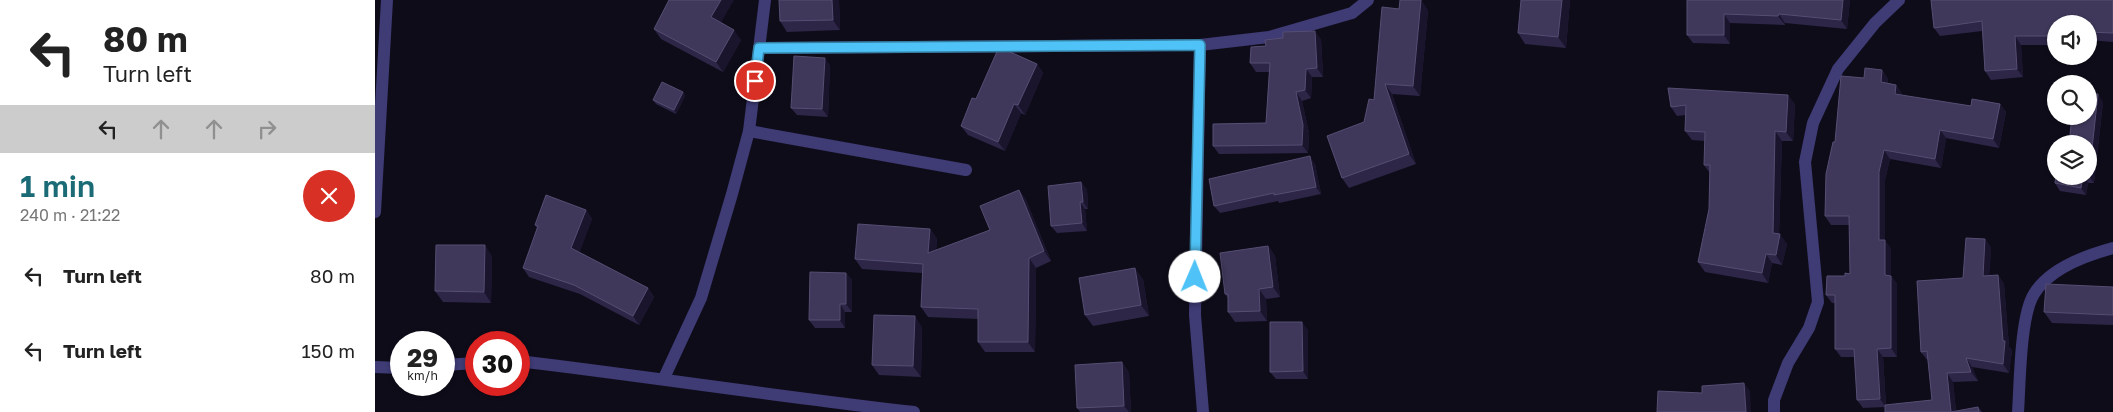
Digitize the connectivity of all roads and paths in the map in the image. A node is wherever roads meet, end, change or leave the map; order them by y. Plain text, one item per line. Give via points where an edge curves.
1 (387, 0) edge
2 (765, 0) edge
3 (1368, 0) edge
4 (1899, 0) edge
5 (1200, 45) junction
6 (759, 48) junction
7 (749, 131) junction
8 (966, 170) dead end
9 (375, 212) edge
10 (2113, 248) edge
11 (530, 362) edge
12 (375, 367) edge
13 (390, 368) edge
14 (664, 378) junction
15 (914, 412) edge
16 (1203, 412) edge
17 (1774, 412) edge
18 (2018, 412) edge

1 - 9 street
2 - 6 street
3 - 5 street via 1352,13 1269,37
4 - 17 street via 1837,68 1813,123 1805,162 1819,302 1809,328 1788,363 1773,400
5 - 6 street
5 - 16 street via 1195,315
6 - 7 street
7 - 8 street
7 - 14 street via 701,298
10 - 18 street via 2089,255 2056,272 2034,294 2026,318
11 - 14 street
12 - 13 street
14 - 15 street via 764,395

